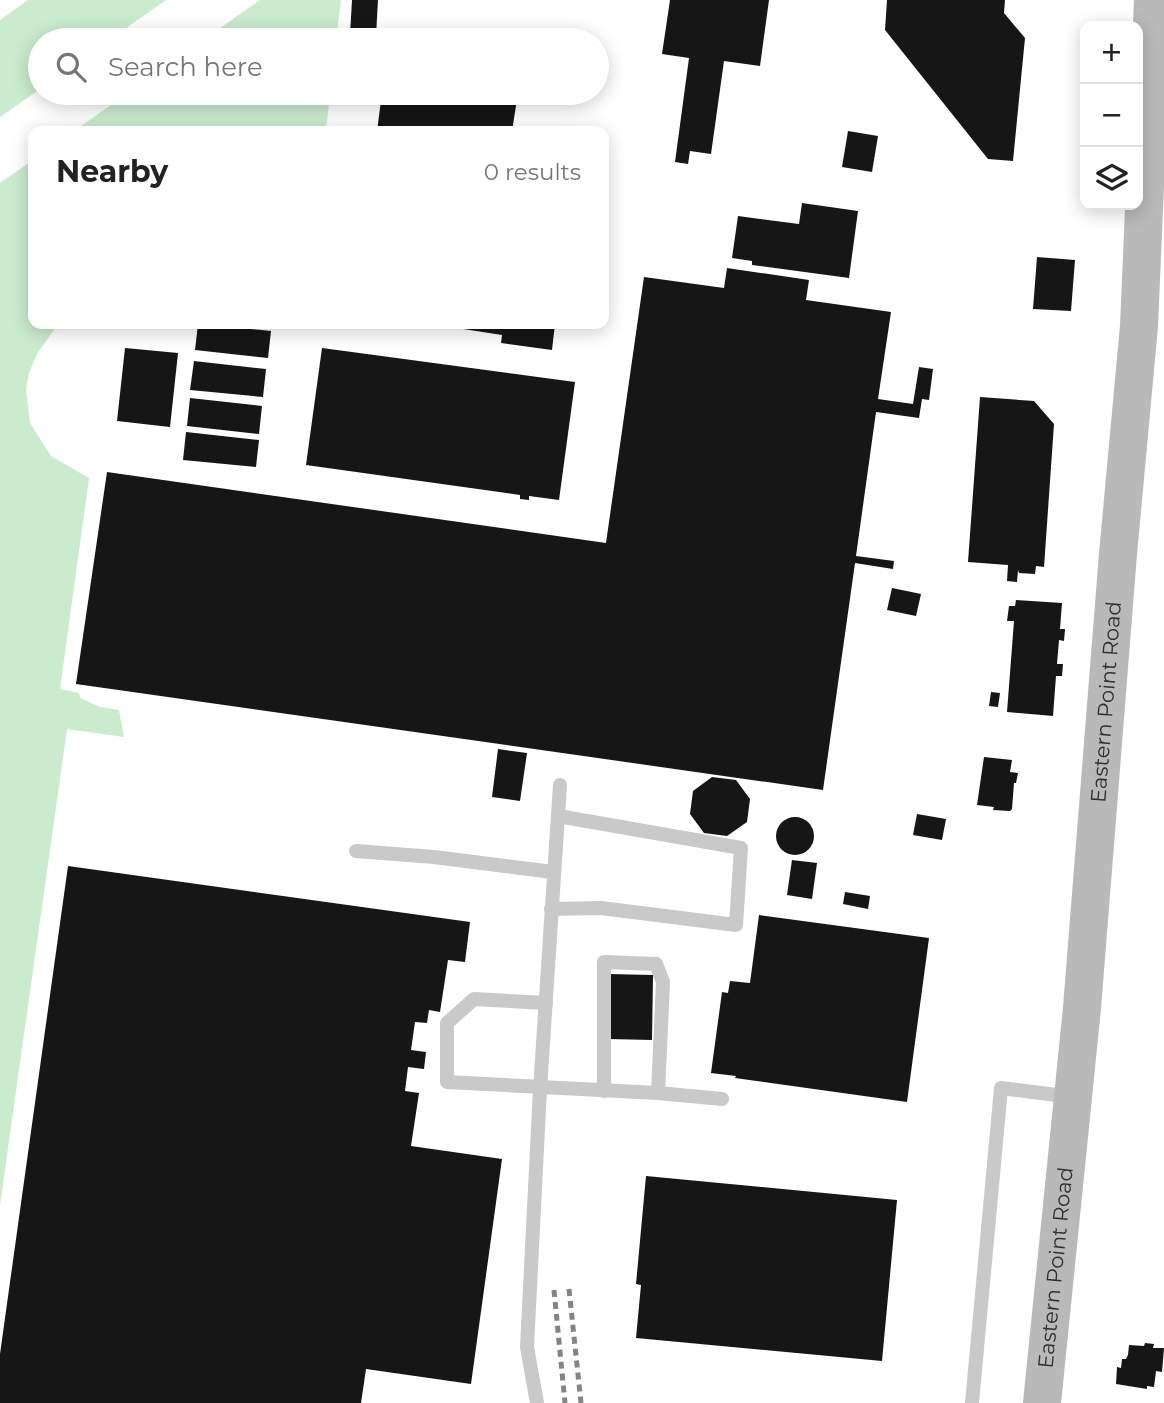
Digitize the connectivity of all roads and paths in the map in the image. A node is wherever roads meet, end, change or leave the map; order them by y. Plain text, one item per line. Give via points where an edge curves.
1 (1153, 0) edge
2 (1153, 267) edge
3 (560, 785) dead end
4 (558, 816) junction
5 (356, 850) dead end
6 (553, 872) junction
7 (551, 909) junction
8 (546, 1003) junction
9 (540, 1088) junction
10 (604, 1091) junction
11 (658, 1093) junction
12 (1073, 1097) junction
13 (722, 1100) dead end
14 (537, 1403) edge
15 (972, 1403) edge
16 (1042, 1403) edge

1 - 2 main road, Eastern Point Road
2 - 12 main road, Eastern Point Road
3 - 4 lane
4 - 6 lane
4 - 7 lane via 741,848 736,925 601,908
5 - 6 lane
6 - 7 lane
7 - 8 lane
8 - 9 lane
8 - 9 lane via 474,999 447,1023 447,1082
9 - 10 lane
9 - 14 lane via 527,1347
10 - 11 lane
10 - 11 lane via 604,962 656,964 663,982
11 - 13 lane
12 - 15 lane via 1000,1088
12 - 16 main road, Eastern Point Road

